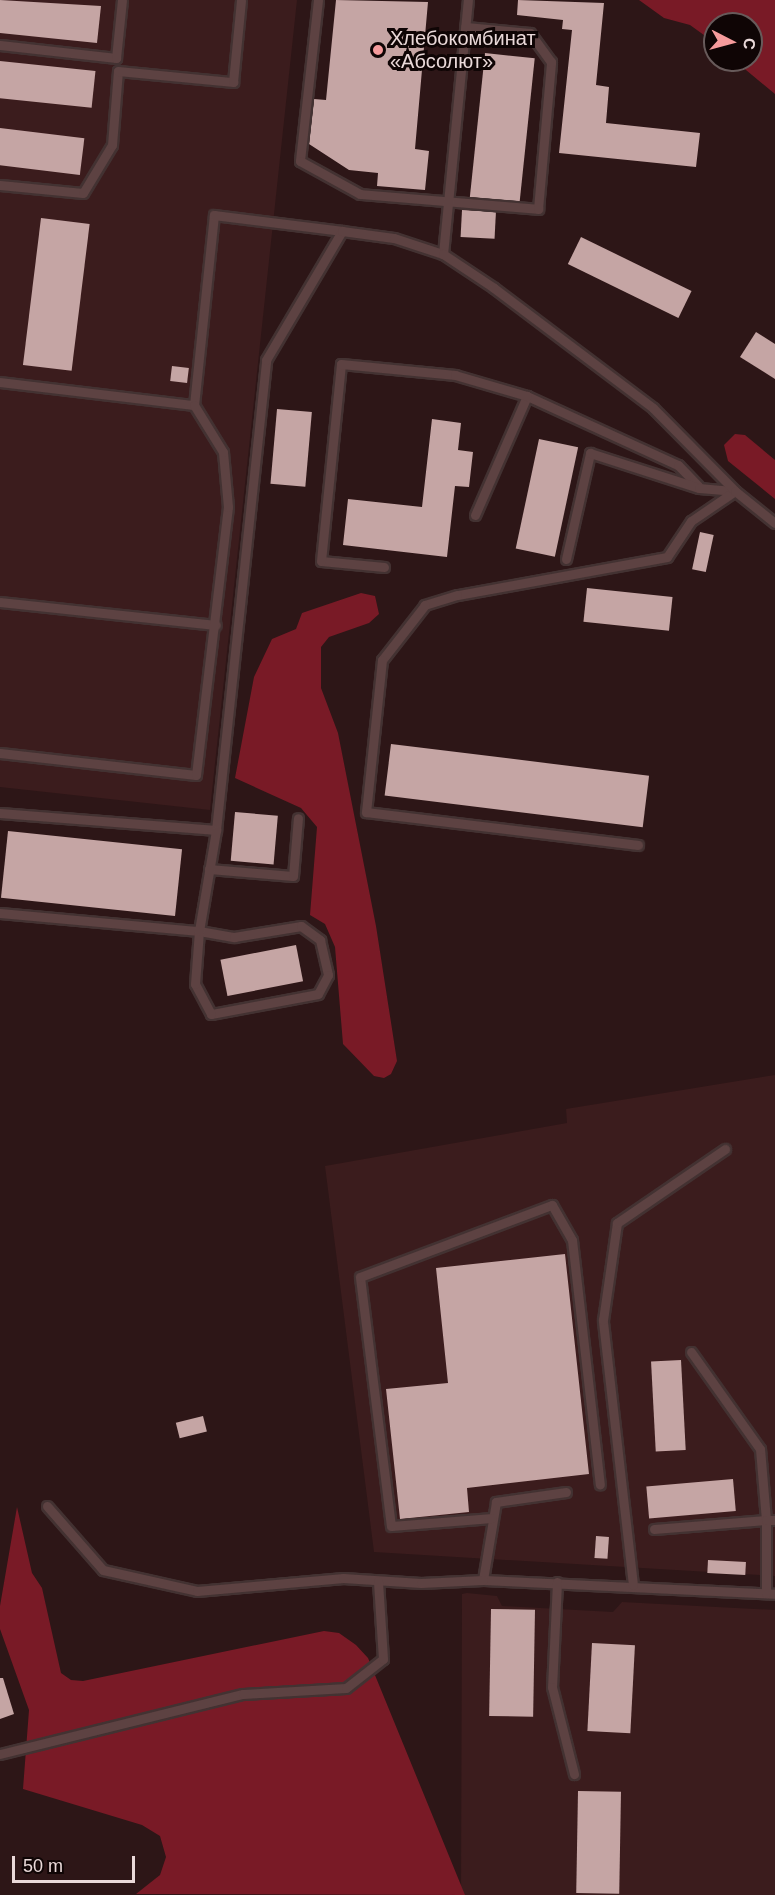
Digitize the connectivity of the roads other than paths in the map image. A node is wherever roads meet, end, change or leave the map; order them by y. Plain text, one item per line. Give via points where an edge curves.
1 (122, 0) edge
2 (241, 0) edge
3 (318, 0) edge
4 (468, 0) edge
5 (465, 27) junction
6 (0, 45) edge
7 (116, 58) junction
8 (118, 70) junction
9 (0, 185) edge
10 (446, 201) junction
11 (342, 231) junction
12 (443, 254) junction
13 (0, 382) edge
14 (527, 396) junction
15 (194, 405) junction
16 (699, 488) junction
17 (735, 491) junction
18 (475, 515) dead end
19 (775, 523) edge
20 (566, 559) dead end
21 (384, 567) dead end
22 (0, 602) edge
23 (216, 626) junction
24 (0, 753) edge
25 (0, 813) edge
26 (298, 818) dead end
27 (216, 830) junction
28 (638, 845) dead end
29 (210, 869) junction
30 (0, 913) edge
31 (199, 932) junction
32 (725, 1149) dead end
33 (691, 1352) dead end
34 (600, 1484) dead end
35 (566, 1492) dead end
36 (47, 1506) dead end
37 (492, 1518) junction
38 (771, 1520) edge
39 (654, 1529) dead end
40 (378, 1581) junction
41 (483, 1581) junction
42 (557, 1582) junction
43 (633, 1585) junction
44 (770, 1593) edge
45 (0, 1754) edge
46 (574, 1774) dead end

1 - 7 lane
2 - 8 lane via 233,82
3 - 10 lane via 300,161 360,194
4 - 5 lane
5 - 10 lane
5 - 10 lane via 530,33 551,62 538,209
6 - 7 lane
7 - 8 lane
8 - 9 lane via 112,145 83,193
10 - 12 lane
11 - 12 lane via 394,238
11 - 15 lane via 214,215
11 - 27 lane via 266,360
12 - 17 lane via 653,408
13 - 15 lane
14 - 16 lane via 678,465
14 - 18 lane
14 - 21 lane via 455,375 341,364 321,561
15 - 23 lane via 223,452 228,507
16 - 17 lane
16 - 20 lane via 590,453
17 - 19 lane
17 - 28 lane via 691,520 667,557 457,595 425,605 382,660 366,812
22 - 23 lane
23 - 24 lane via 196,775
25 - 27 lane
26 - 29 lane via 292,876
27 - 29 lane
29 - 31 lane
30 - 31 lane
31 - 31 lane via 234,937 301,926 320,940 328,975 318,994 211,1014 195,984
32 - 43 lane via 618,1223 603,1320
33 - 38 lane via 759,1449
34 - 37 lane via 572,1240 552,1205 360,1277 391,1526
35 - 37 lane via 496,1502
36 - 40 lane via 103,1570 197,1591 343,1578
37 - 41 lane
38 - 39 lane
38 - 44 lane
40 - 41 lane
40 - 45 lane via 382,1659 346,1688 243,1694
41 - 42 lane
42 - 43 lane
42 - 46 lane via 552,1687
43 - 44 lane

